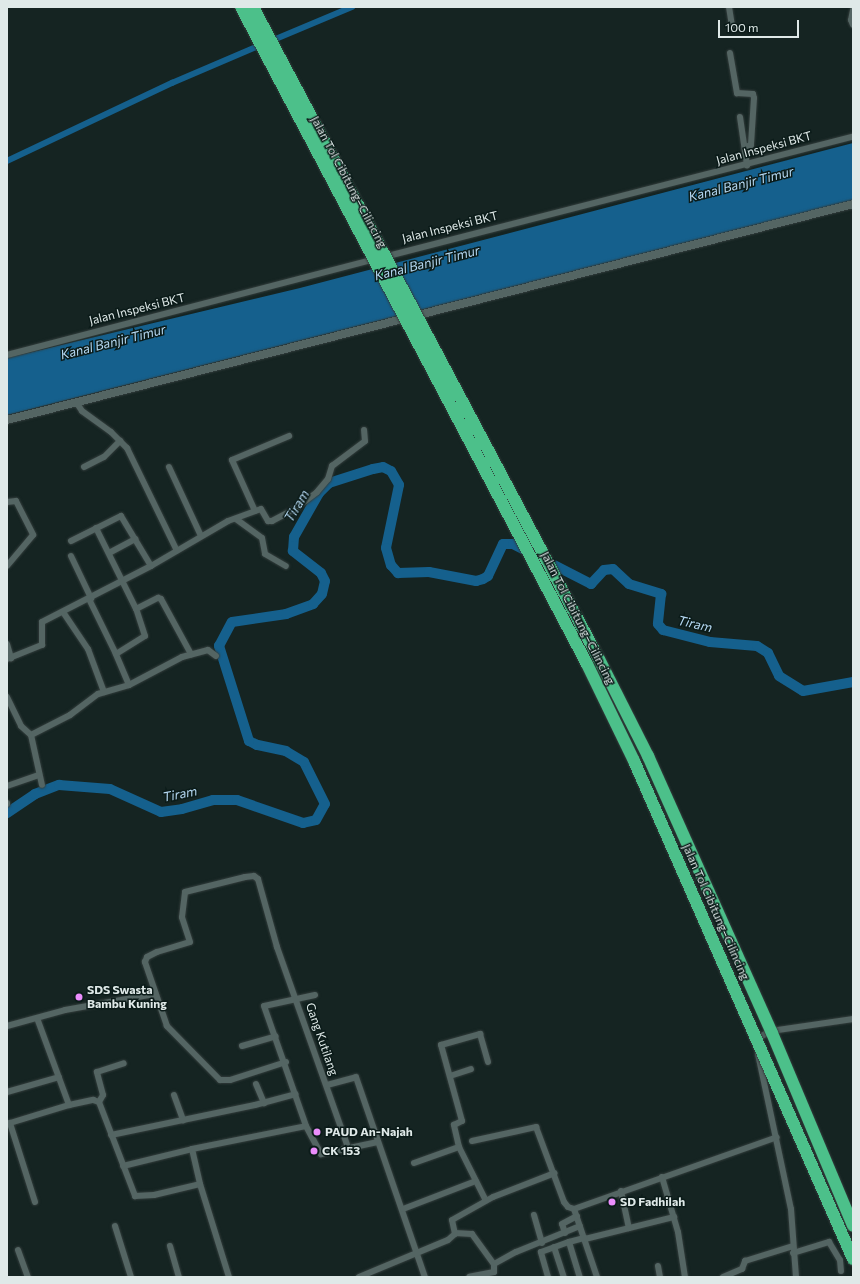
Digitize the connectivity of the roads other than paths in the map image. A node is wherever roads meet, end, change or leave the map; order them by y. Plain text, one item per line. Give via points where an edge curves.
1 (241, 7) edge
2 (253, 7) edge
3 (729, 7) edge
4 (853, 10) edge
5 (853, 25) edge
6 (732, 26) dead end
7 (730, 53) dead end
8 (740, 117) dead end
9 (853, 137) edge
10 (745, 147) junction
11 (746, 165) junction
12 (853, 204) edge
13 (7, 355) edge
14 (76, 402) junction
15 (7, 420) edge
16 (364, 430) dead end
17 (289, 436) dead end
18 (120, 441) junction
19 (84, 467) dead end
20 (169, 467) dead end
21 (7, 502) edge
22 (255, 511) junction
23 (236, 519) junction
24 (96, 528) junction
25 (202, 536) junction
26 (136, 539) junction
27 (71, 541) dead end
28 (177, 551) junction
29 (109, 553) junction
30 (71, 556) dead end
31 (7, 566) edge
32 (151, 566) junction
33 (286, 566) dead end
34 (123, 581) junction
35 (90, 599) junction
36 (136, 609) junction
37 (63, 612) junction
38 (7, 644) edge
39 (116, 654) junction
40 (191, 654) junction
41 (216, 656) dead end
42 (9, 658) edge
43 (129, 685) junction
44 (104, 692) junction
45 (7, 698) edge
46 (31, 735) junction
47 (40, 775) junction
48 (42, 785) dead end
49 (7, 786) edge
50 (155, 994) junction
51 (315, 996) dead end
52 (296, 999) junction
53 (37, 1018) junction
54 (853, 1019) edge
55 (7, 1026) edge
56 (276, 1036) junction
57 (242, 1046) dead end
58 (286, 1062) junction
59 (488, 1062) dead end
60 (124, 1063) dead end
61 (471, 1068) dead end
62 (450, 1076) junction
63 (59, 1077) junction
64 (256, 1084) dead end
65 (326, 1085) junction
66 (7, 1092) edge
67 (296, 1094) junction
68 (174, 1096) dead end
69 (99, 1102) junction
70 (264, 1103) junction
71 (69, 1105) junction
72 (183, 1120) junction
73 (306, 1126) junction
74 (112, 1135) junction
75 (777, 1137) junction
76 (472, 1141) dead end
77 (378, 1142) junction
78 (459, 1147) junction
79 (348, 1148) junction
80 (192, 1149) junction
81 (414, 1163) dead end
82 (123, 1166) junction
83 (555, 1173) junction
84 (662, 1176) junction
85 (476, 1181) junction
86 (200, 1184) junction
87 (621, 1191) junction
88 (486, 1201) junction
89 (36, 1202) dead end
90 (403, 1209) junction
91 (574, 1209) junction
92 (534, 1215) dead end
93 (577, 1216) junction
94 (674, 1217) junction
95 (115, 1226) dead end
96 (580, 1226) junction
97 (853, 1226) edge
98 (629, 1228) junction
99 (455, 1232) junction
100 (565, 1234) junction
101 (584, 1239) junction
102 (569, 1242) junction
103 (542, 1243) junction
104 (170, 1246) dead end
105 (792, 1246) junction
106 (554, 1247) junction
107 (18, 1250) dead end
108 (418, 1253) junction
109 (793, 1253) junction
110 (853, 1260) edge
111 (494, 1264) junction
112 (658, 1266) dead end
113 (841, 1271) dead end
114 (28, 1277) edge
115 (131, 1277) edge
116 (179, 1277) edge
117 (229, 1277) edge
118 (360, 1277) edge
119 (425, 1277) edge
120 (469, 1277) edge
121 (548, 1277) edge
122 (564, 1277) edge
123 (580, 1277) edge
124 (597, 1277) edge
125 (660, 1277) edge
126 (685, 1277) edge
127 (723, 1277) edge
128 (796, 1277) edge

1 - 110 highway, Jalan Tol Cibitung–Cilincing, bridge via 587,664 634,760
2 - 97 highway, Jalan Tol Cibitung–Cilincing, bridge via 648,756 772,1033
3 - 6 street
4 - 5 street
7 - 10 street via 737,93 753,94 754,98 752,145
8 - 10 street
9 - 11 street, Jalan Inspeksi BKT
10 - 11 street
11 - 13 street, Jalan Inspeksi BKT
12 - 14 street
14 - 15 street
14 - 18 street via 82,411
16 - 22 street via 366,441 332,466 328,479 313,496 272,521 268,521 263,510
17 - 22 street via 232,460
18 - 19 street via 104,457
18 - 28 street via 134,461
20 - 25 street
21 - 31 street via 16,501 33,535
22 - 23 street
23 - 25 street
23 - 33 street via 262,538 265,554
24 - 26 street via 121,516
24 - 27 street
24 - 29 street
25 - 28 street
26 - 29 street
26 - 32 street
28 - 32 street
29 - 34 street
30 - 35 street
32 - 34 street
34 - 35 street
34 - 36 street
35 - 37 street
35 - 39 street
36 - 39 street via 145,636
36 - 40 street via 158,598 162,599
37 - 42 street via 41,624 40,647
37 - 44 street via 88,649
38 - 42 street
39 - 43 street
40 - 41 street via 208,650
40 - 43 street
43 - 44 street
44 - 46 street via 82,704 70,715
45 - 46 street via 21,726
46 - 47 street
47 - 48 street
47 - 49 street
50 - 52 street, Gang Kutilang via 145,960 157,952 178,947 191,940 182,917 184,892 255,876
50 - 53 street via 65,1010
50 - 58 street via 168,1029 220,1080 230,1080
51 - 52 street
52 - 56 street via 265,1005
52 - 65 street, Gang Kutilang
53 - 55 street
53 - 63 street
54 - 75 street via 771,1031 756,1038
56 - 57 street
56 - 58 street
58 - 67 street
59 - 62 street via 480,1034 442,1044
60 - 69 street via 97,1072 103,1095
61 - 62 street
62 - 78 street via 462,1121 454,1125
63 - 66 street
63 - 71 street
64 - 70 street
65 - 77 street via 356,1076
65 - 79 street, Gang Kutilang
67 - 70 street
67 - 73 street
68 - 72 street
69 - 71 street via 93,1100
69 - 74 street
70 - 72 street
71 - 89 street via 10,1123
72 - 74 street
73 - 79 street via 321,1154
73 - 80 street
74 - 82 street
75 - 84 street
75 - 105 street via 791,1209
76 - 83 street via 534,1126 542,1138
77 - 79 street
77 - 90 street
78 - 81 street
78 - 85 street
80 - 82 street
80 - 86 street
82 - 86 street via 136,1197
83 - 88 street
83 - 91 street via 564,1202
84 - 87 street
84 - 94 street
85 - 88 street
85 - 90 street
86 - 117 street
87 - 91 street
87 - 98 street
88 - 99 street via 452,1220
90 - 108 street
91 - 93 street
92 - 103 street
93 - 96 street
93 - 100 street via 562,1224
94 - 98 street
94 - 126 street
95 - 115 street
96 - 100 street
96 - 101 street
98 - 101 street
99 - 108 street via 448,1240
99 - 111 street via 472,1234
100 - 103 street
101 - 102 street
101 - 124 street
102 - 106 street
102 - 123 street
103 - 111 street
104 - 116 street
105 - 109 street
105 - 127 street via 745,1261 742,1270
106 - 121 street via 541,1253
106 - 122 street
107 - 114 street
108 - 118 street
108 - 119 street
109 - 113 street via 829,1242 840,1260
109 - 128 street
111 - 120 street via 494,1272
112 - 125 street

